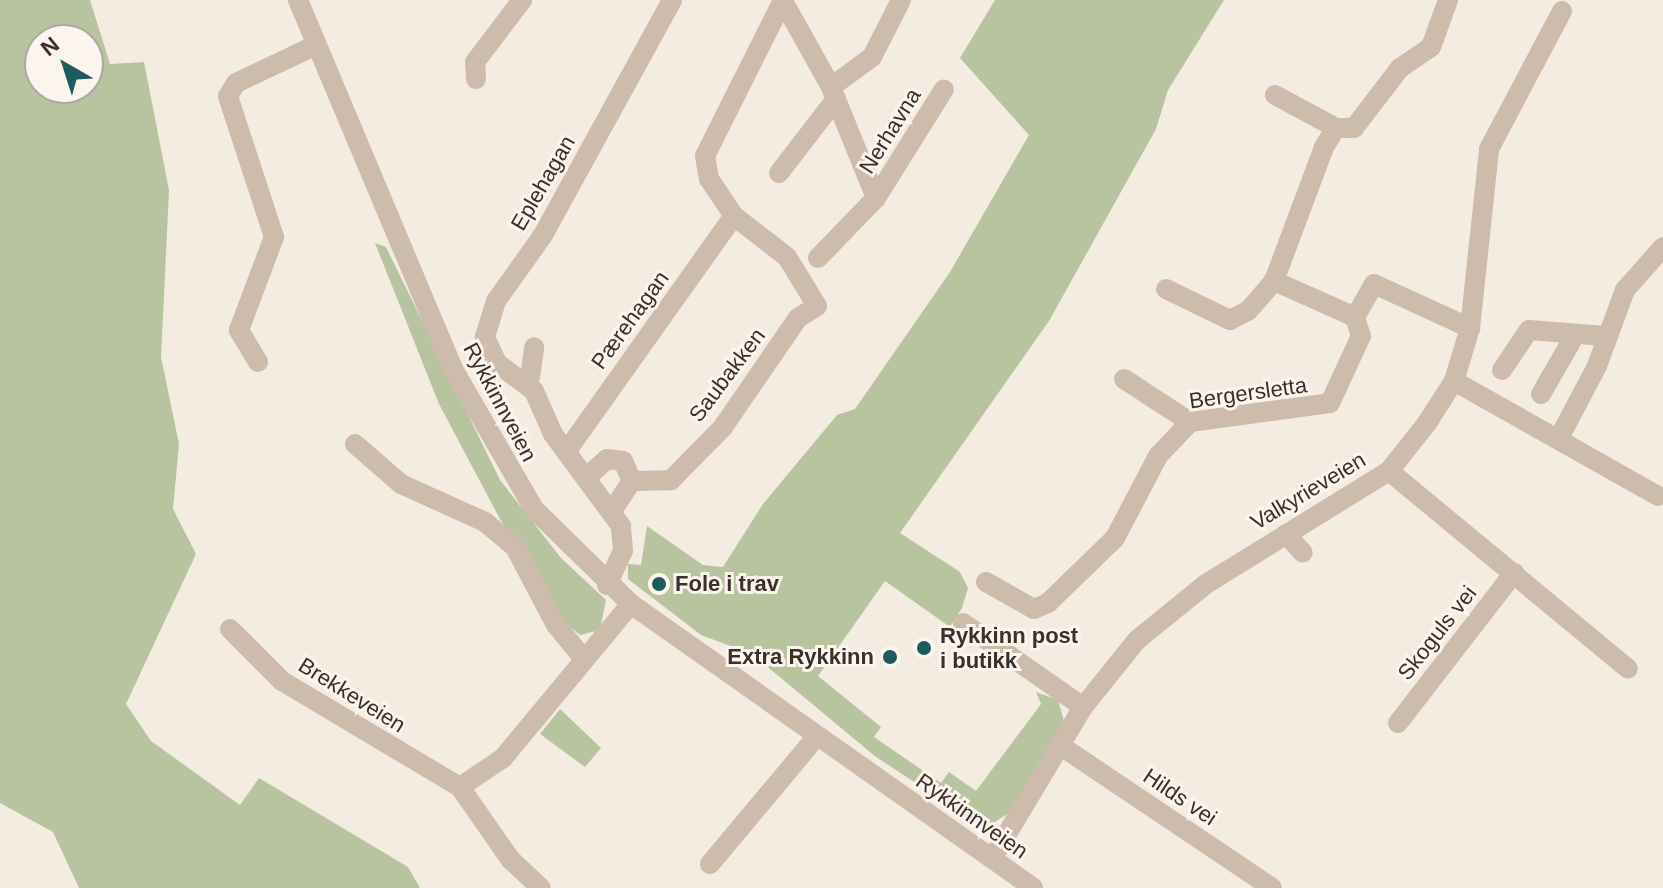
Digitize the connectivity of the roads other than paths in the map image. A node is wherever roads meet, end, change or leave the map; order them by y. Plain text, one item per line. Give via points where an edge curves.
1 (298, 0) edge
2 (522, 0) edge
3 (672, 0) edge
4 (901, 0) edge
5 (1448, 0) edge
6 (783, 1) edge
7 (1562, 11) dead end
8 (314, 46) junction
9 (476, 79) dead end
10 (944, 89) dead end
11 (834, 93) junction
12 (1275, 95) dead end
13 (1336, 128) junction
14 (779, 173) dead end
15 (876, 198) junction
16 (734, 216) junction
17 (1663, 247) edge
18 (818, 258) dead end
19 (1274, 281) junction
20 (1166, 289) dead end
21 (1355, 317) junction
22 (1470, 328) junction
23 (1575, 335) junction
24 (1606, 336) junction
25 (534, 347) dead end
26 (258, 362) dead end
27 (1502, 370) dead end
28 (1124, 379) dead end
29 (522, 381) junction
30 (1454, 381) junction
31 (1541, 394) dead end
32 (1190, 422) junction
33 (1559, 438) junction
34 (355, 444) dead end
35 (566, 452) junction
36 (1389, 471) junction
37 (586, 478) junction
38 (632, 481) junction
39 (1658, 496) dead end
40 (612, 511) junction
41 (1286, 534) junction
42 (1303, 553) dead end
43 (1514, 573) junction
44 (986, 582) dead end
45 (607, 585) junction
46 (631, 604) junction
47 (963, 623) dead end
48 (230, 629) dead end
49 (583, 658) junction
50 (1628, 669) dead end
51 (1083, 707) junction
52 (1398, 723) dead end
53 (817, 736) junction
54 (1061, 746) junction
55 (460, 787) junction
56 (992, 859) junction
57 (710, 864) dead end
58 (1030, 887) edge
59 (541, 888) edge
60 (1272, 888) edge

1 - 8 street, Rykkinnveien
2 - 9 street via 475,62
3 - 29 street, Eplehagan via 543,235 496,301 485,337 497,363
4 - 11 street via 872,57
5 - 13 street via 1431,47 1400,68 1354,128
6 - 11 street, Nerhavna
6 - 16 street via 705,156 709,179
7 - 22 street, Valkyrieveien via 1489,149
8 - 26 street via 236,83 228,96 274,237 239,330
8 - 45 street, Rykkinnveien via 480,426 534,509
10 - 15 street, Nerhavna
11 - 14 street
11 - 15 street, Nerhavna
12 - 13 street
13 - 19 street via 1298,205
15 - 18 street, Nerhavna
16 - 35 street, Pærehagan
16 - 38 street, Saubakken via 787,257 817,306 798,318 723,427 671,480
17 - 24 street via 1625,290
19 - 20 street via 1230,320
19 - 21 street
21 - 22 street, Bergersletta via 1374,284
21 - 32 street, Bergersletta via 1361,336 1330,403
22 - 30 street, Valkyrieveien
23 - 24 street
23 - 27 street via 1529,330
23 - 31 street
24 - 33 street
25 - 29 street via 530,377
28 - 32 street
29 - 35 street
30 - 33 street
30 - 36 street, Valkyrieveien
32 - 44 street, Bergersletta via 1158,456 1115,538 1048,603 1034,609
33 - 39 street
34 - 49 street via 401,484 499,532
35 - 37 street
36 - 41 street, Valkyrieveien
36 - 43 street
37 - 38 street via 615,457
37 - 40 street
38 - 40 street
40 - 45 street via 623,550
41 - 42 street
41 - 51 street, Valkyrieveien via 1206,584 1137,640
43 - 50 street
43 - 52 street, Skoguls vei
45 - 46 street, Rykkinnveien
46 - 49 street
46 - 53 street, Rykkinnveien
47 - 51 street
48 - 55 street, Brekkeveien via 294,689
49 - 55 street via 503,758
51 - 54 street, Valkyrieveien
53 - 56 street, Rykkinnveien
53 - 57 street
54 - 56 street, Valkyrieveien
54 - 60 street, Hilds vei
55 - 59 street, Brekkeveien via 510,859
56 - 58 street, Rykkinnveien

